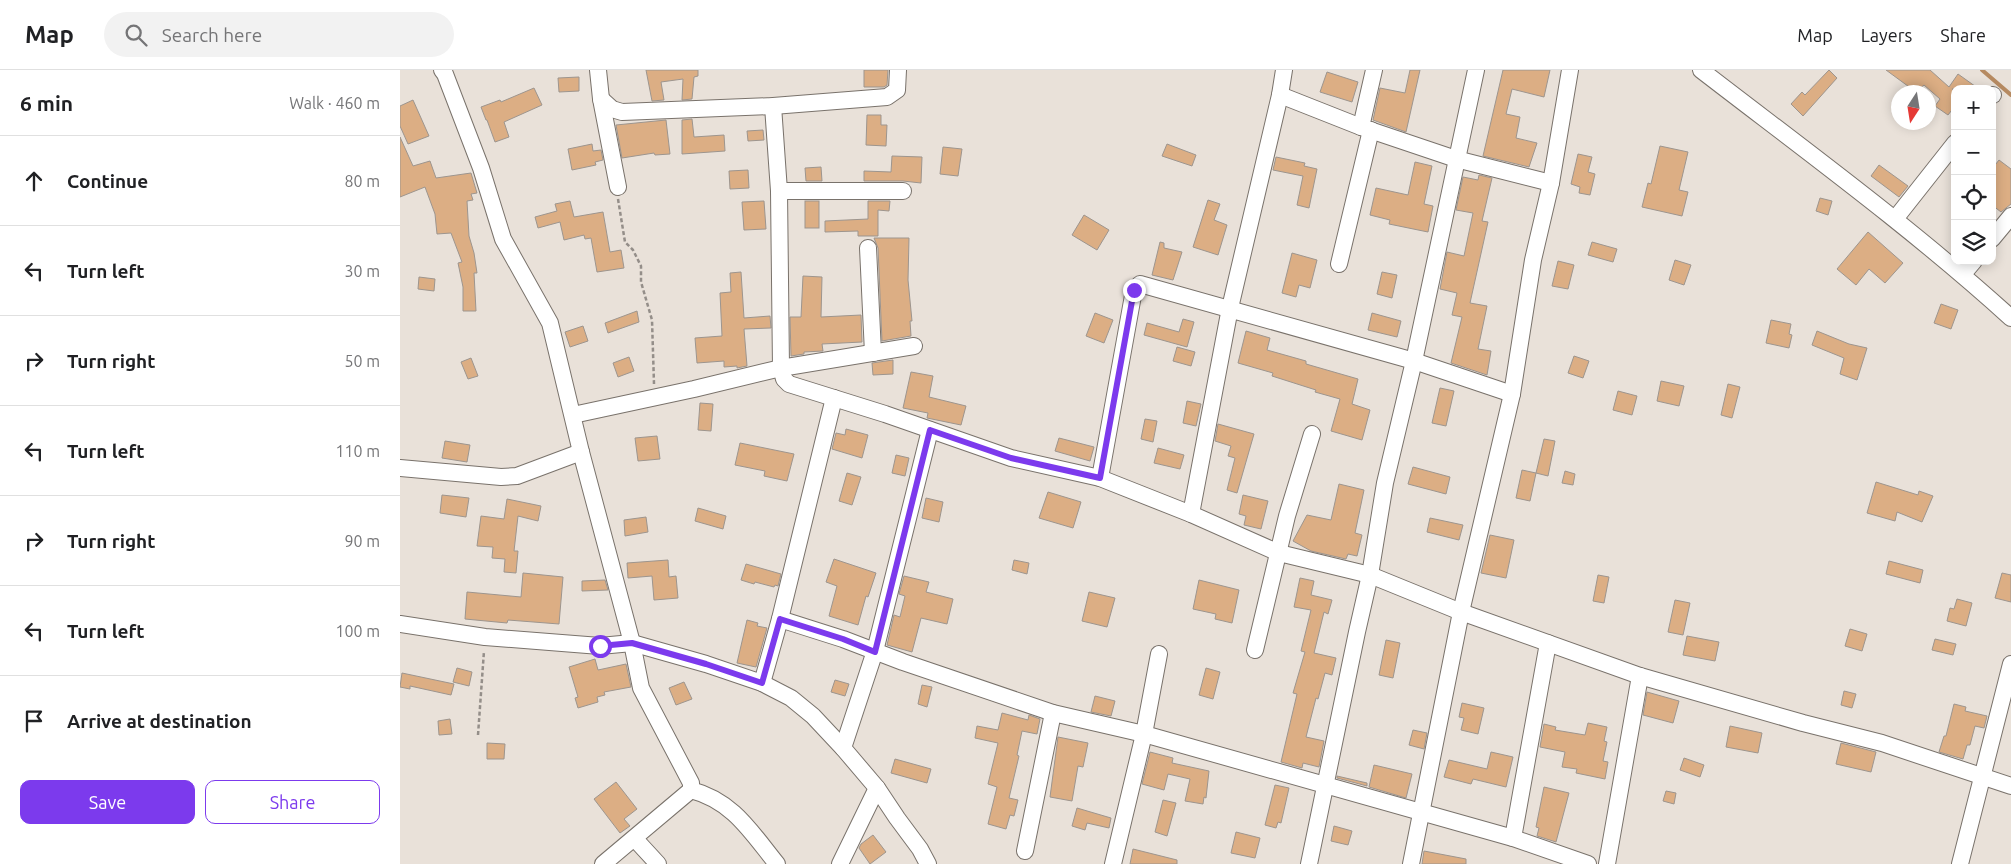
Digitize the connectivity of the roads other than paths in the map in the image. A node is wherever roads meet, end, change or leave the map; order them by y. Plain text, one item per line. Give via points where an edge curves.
1 (442, 70) edge
2 (598, 70) edge
3 (898, 70) edge
4 (1284, 70) edge
5 (1374, 70) edge
6 (1476, 70) edge
7 (1570, 70) edge
8 (1701, 70) edge
9 (1280, 95) junction
10 (602, 99) junction
11 (773, 106) junction
12 (1366, 128) junction
13 (1951, 148) edge
14 (1456, 159) junction
15 (1551, 183) junction
16 (618, 187) road end
17 (779, 191) junction
18 (903, 191) dead end
19 (2011, 216) edge
20 (1895, 220) junction
21 (1996, 234) edge
22 (868, 248) dead end
23 (1339, 264) dead end
24 (1971, 265) edge
25 (1963, 274) junction
26 (1230, 308) junction
27 (2011, 318) edge
28 (914, 346) dead end
29 (873, 353) junction
30 (1414, 361) junction
31 (781, 368) junction
32 (1512, 394) junction
33 (834, 398) junction
34 (572, 415) junction
35 (930, 430) junction
36 (1312, 434) dead end
37 (581, 452) junction
38 (400, 468) edge
39 (1100, 478) junction
40 (1191, 514) junction
41 (1278, 553) junction
42 (1370, 575) junction
43 (1461, 612) junction
44 (780, 619) junction
45 (400, 624) edge
46 (632, 643) junction
47 (1548, 643) junction
48 (1254, 650) dead end
49 (875, 652) junction
50 (1159, 654) dead end
51 (2011, 664) edge
52 (1640, 676) junction
53 (762, 683) junction
54 (1053, 713) junction
55 (1144, 734) junction
56 (843, 748) junction
57 (1982, 777) junction
58 (2011, 786) edge
59 (1326, 787) junction
60 (877, 788) junction
61 (691, 790) junction
62 (1421, 813) junction
63 (1513, 838) junction
64 (634, 839) junction
65 (1024, 851) dead end
66 (603, 864) edge
67 (658, 864) edge
68 (777, 864) edge
69 (840, 864) edge
70 (928, 864) edge
71 (1113, 864) edge
72 (1310, 864) edge
73 (1411, 864) edge
74 (1588, 864) edge
75 (1607, 864) edge
76 (1960, 864) edge

1 - 34 street via 503,239 550,323
2 - 10 street
3 - 11 street via 897,90 887,97
4 - 9 street
5 - 12 street
6 - 14 street
7 - 15 street
8 - 20 street
9 - 12 street
9 - 26 street
10 - 11 street via 612,109 622,112
10 - 16 street
11 - 17 street
12 - 14 street
12 - 23 street
13 - 20 street
14 - 15 street
14 - 30 street
15 - 32 street via 1534,260
17 - 18 street
17 - 31 street
19 - 21 street
20 - 25 street
22 - 29 street
24 - 25 street
25 - 27 street
26 - 30 street
26 - 39 street via 1140,284 1135,287
26 - 40 street
28 - 29 street
29 - 31 street
30 - 32 street
30 - 42 street via 1385,483
31 - 33 street via 789,384
31 - 34 street
32 - 43 street
33 - 35 street
33 - 44 street
34 - 37 street
35 - 39 street via 1011,458
35 - 49 street
36 - 41 street
37 - 38 street via 517,476
37 - 46 street
39 - 40 street
40 - 41 street
41 - 42 street
41 - 48 street
42 - 43 street
42 - 59 street
43 - 47 street
43 - 62 street
44 - 49 street
44 - 53 street
45 - 46 street via 485,637 600,646
46 - 53 street
46 - 61 street via 641,688 692,783
47 - 52 street
47 - 63 street
49 - 54 street
49 - 56 street
50 - 55 street
51 - 57 street
52 - 57 street via 1882,743
52 - 75 street
53 - 56 street via 791,698
54 - 55 street
54 - 65 street
55 - 59 street
55 - 71 street
56 - 60 street
57 - 58 street
57 - 76 street
59 - 62 street
59 - 72 street
60 - 69 street
60 - 70 street
61 - 64 street
61 - 68 street via 726,805
62 - 63 street
62 - 73 street
63 - 74 street
64 - 66 street
64 - 67 street

